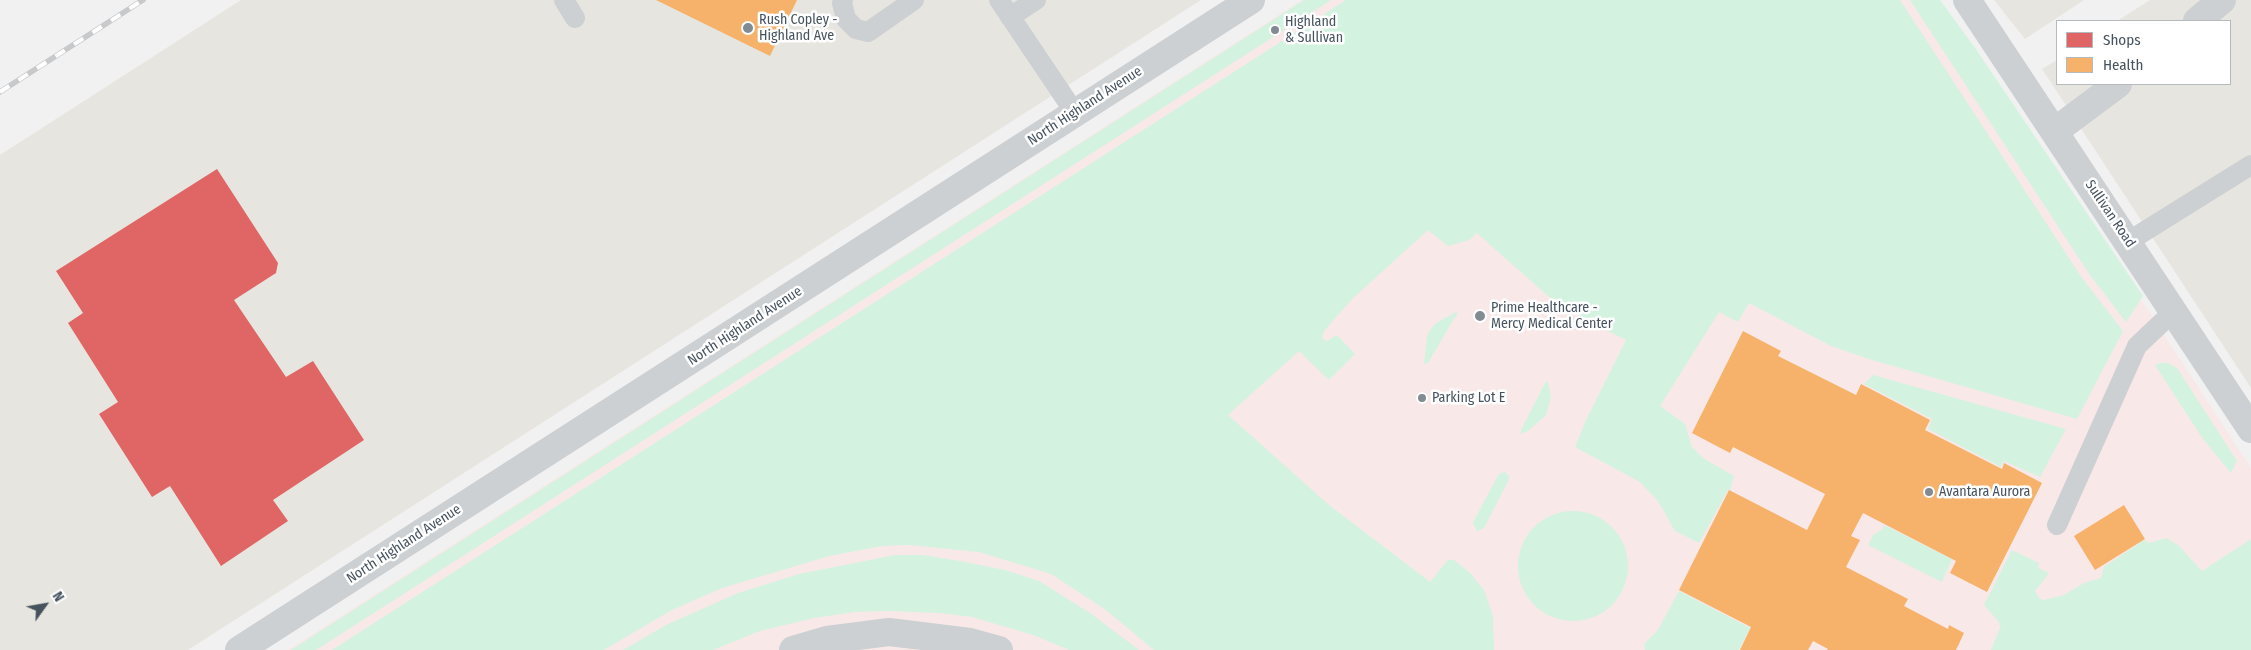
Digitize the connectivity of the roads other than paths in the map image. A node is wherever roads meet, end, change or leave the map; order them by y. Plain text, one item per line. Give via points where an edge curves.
1 (564, 0) edge
2 (843, 0) edge
3 (914, 0) edge
4 (1036, 0) edge
5 (1251, 0) edge
6 (1967, 0) edge
7 (2222, 0) edge
8 (1004, 8) edge
9 (575, 18) dead end
10 (2198, 20) edge
11 (2117, 85) edge
12 (1075, 113) junction
13 (2055, 131) junction
14 (2251, 165) edge
15 (2129, 241) junction
16 (2174, 311) junction
17 (2251, 429) edge
18 (2057, 524) dead end
19 (238, 650) edge
20 (793, 650) edge
21 (999, 650) edge

1 - 9 lane
2 - 3 lane via 846,19 856,29 868,32
4 - 8 lane
5 - 12 street, North Highland Avenue
6 - 13 street, Sullivan Road
7 - 10 street
8 - 12 lane
11 - 13 street
12 - 19 street, North Highland Avenue
13 - 15 street, Sullivan Road
14 - 15 lane
15 - 16 street, Sullivan Road
16 - 17 street, Sullivan Road
16 - 18 lane via 2137,346
20 - 21 street via 827,640 888,632 970,642

